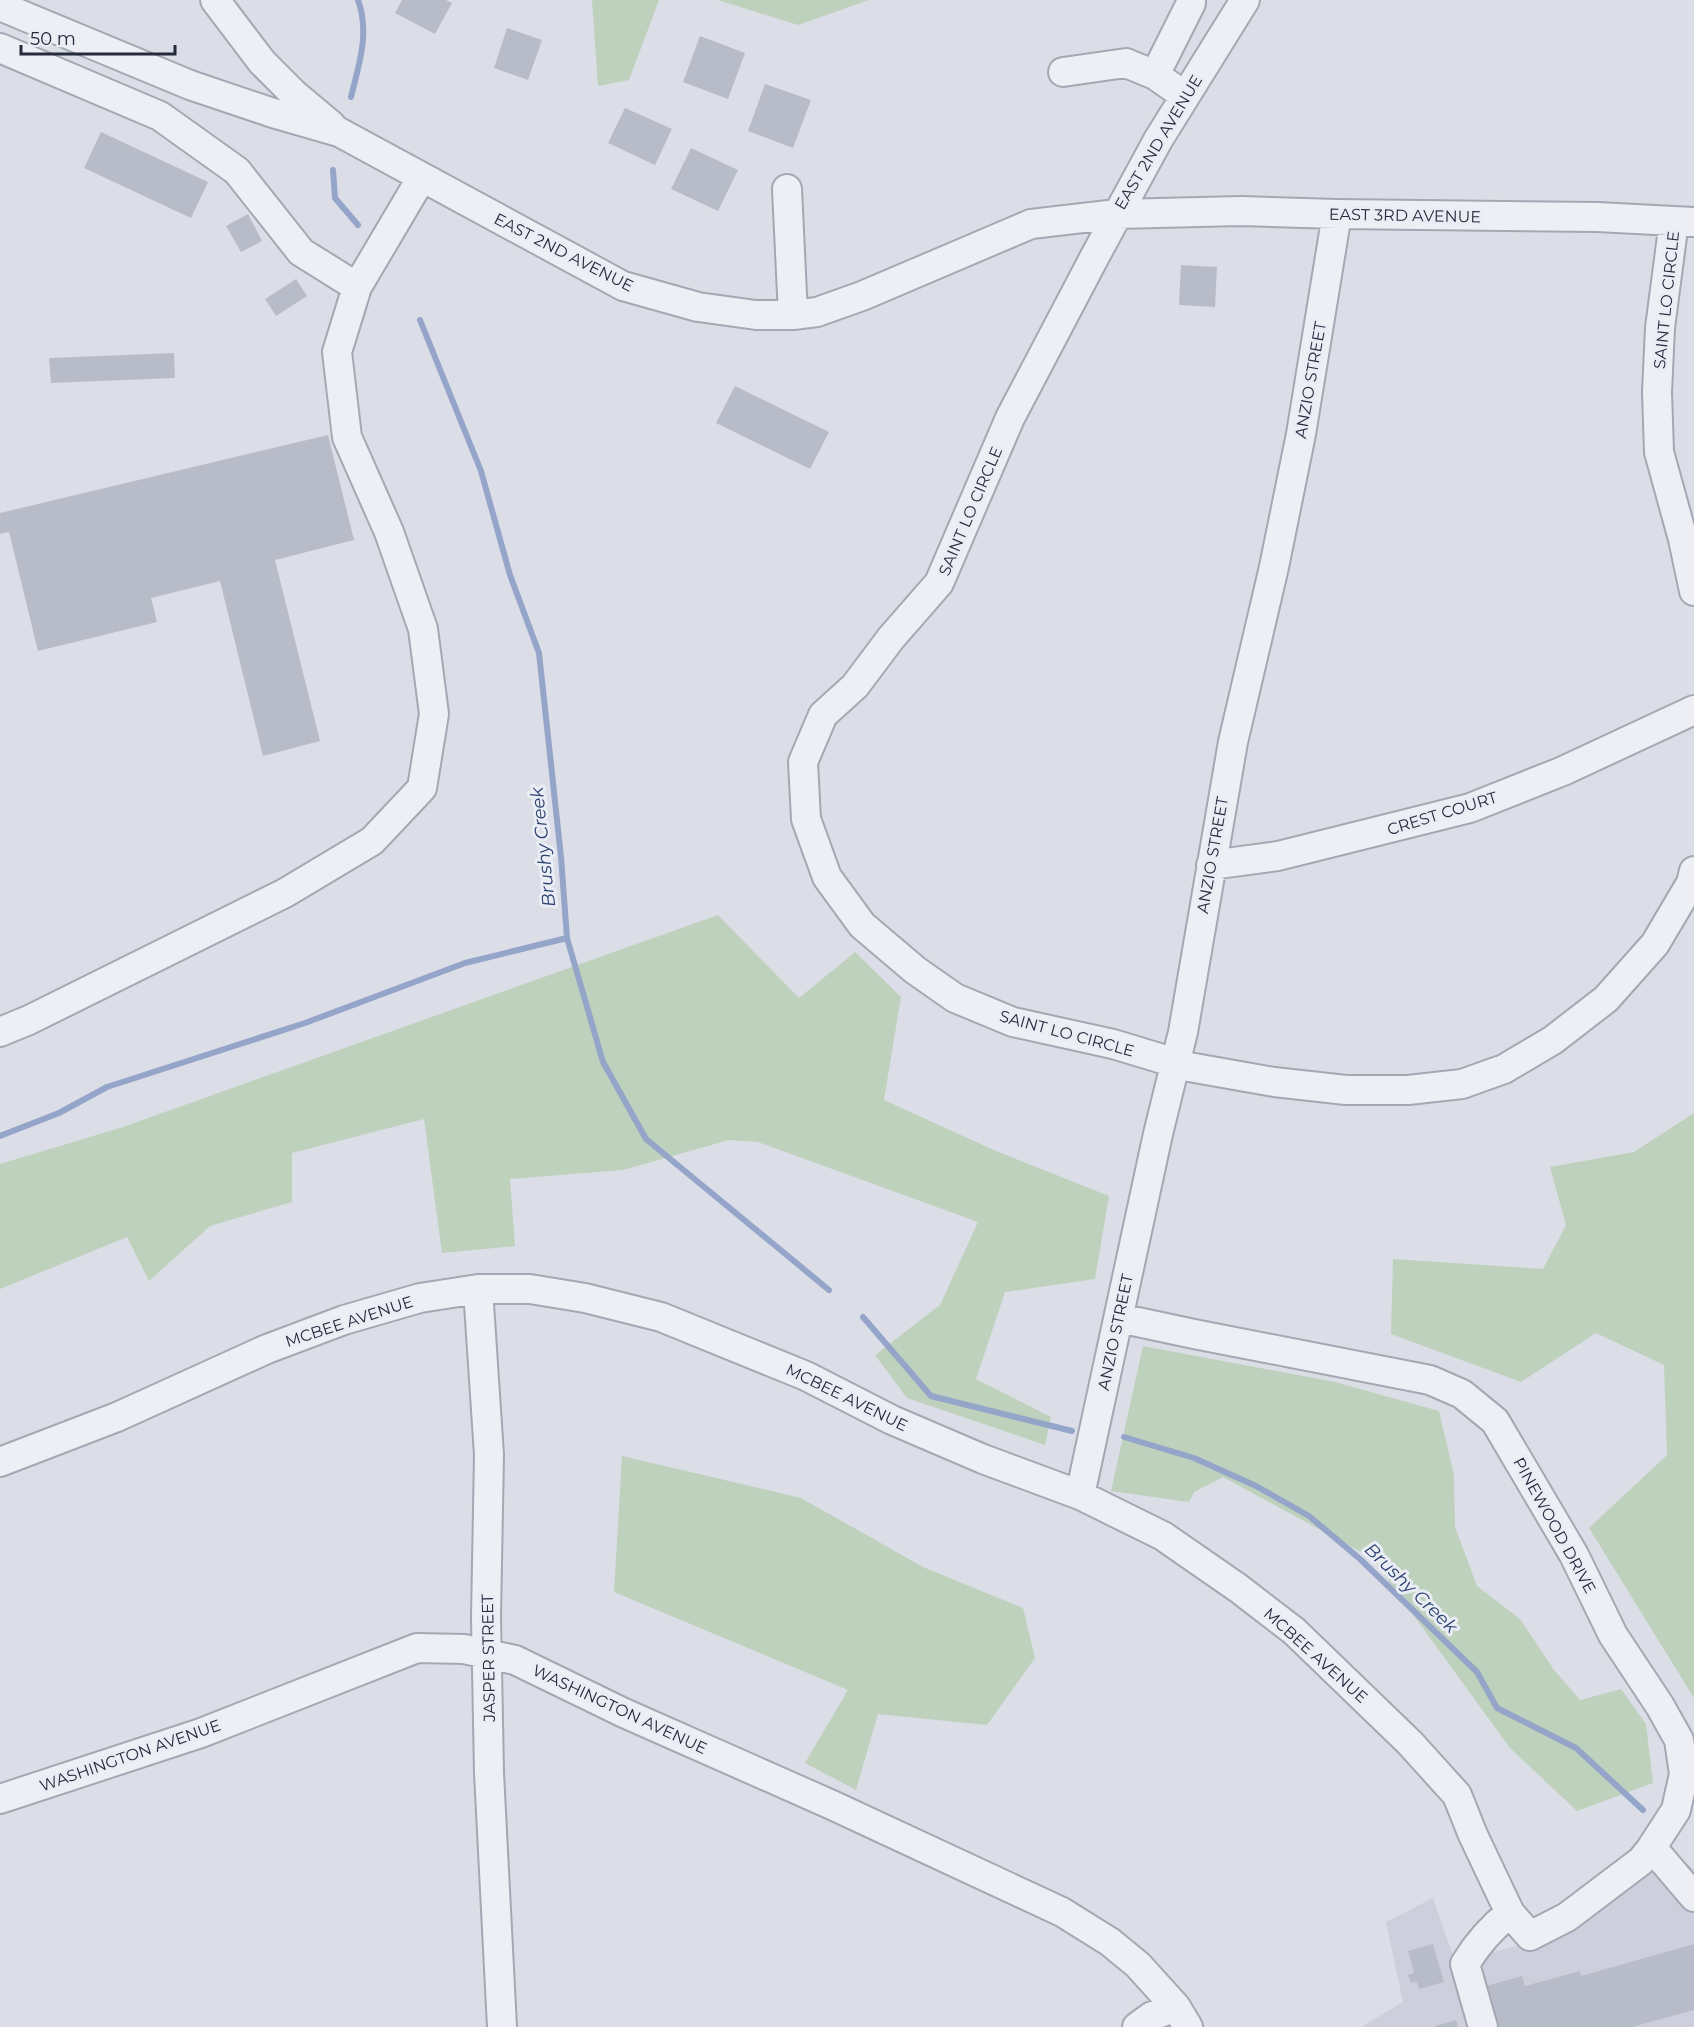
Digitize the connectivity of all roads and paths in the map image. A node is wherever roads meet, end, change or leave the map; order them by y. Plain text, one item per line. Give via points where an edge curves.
1 (214, 0) edge
2 (1191, 0) edge
3 (1245, 0) edge
4 (0, 6) edge
5 (0, 48) edge
6 (1063, 72) dead end
7 (1155, 75) junction
8 (1185, 96) junction
9 (339, 132) junction
10 (422, 177) junction
11 (787, 189) dead end
12 (1117, 214) junction
13 (1337, 214) junction
14 (1684, 221) edge
15 (357, 287) junction
16 (793, 315) junction
17 (1694, 591) edge
18 (1694, 710) edge
19 (1210, 865) junction
20 (1694, 871) edge
21 (0, 1032) edge
22 (1175, 1063) junction
23 (478, 1289) junction
24 (1119, 1318) junction
25 (0, 1462) edge
26 (1080, 1495) junction
27 (487, 1654) junction
28 (0, 1799) edge
29 (1650, 1850) junction
30 (1694, 1896) edge
31 (1510, 1913) junction
32 (1530, 1936) joint
33 (1182, 2017) edge
34 (502, 2027) edge
35 (1137, 2027) edge
36 (1483, 2027) edge

1 - 9 street via 262,62
2 - 7 street
3 - 8 street, EAST 2ND AVENUE
4 - 9 street, EAST 2ND AVENUE via 190,85
5 - 15 street via 160,116 237,171 301,252
6 - 7 street via 1126,63
7 - 8 street
8 - 12 street, EAST 2ND AVENUE
9 - 10 street, EAST 2ND AVENUE
10 - 15 street
10 - 16 street, EAST 2ND AVENUE via 623,286 698,307 756,315
11 - 16 street
12 - 13 street, EAST 3RD AVENUE
12 - 16 street, EAST 2ND AVENUE via 1031,224 862,296 817,312
12 - 22 street, SAINT LO CIRCLE via 1010,418 939,582 855,686 823,715 803,762 806,819 827,877 862,924 955,998 1013,1022 1113,1044
13 - 14 street, EAST 3RD AVENUE
13 - 19 street, ANZIO STREET via 1299,445
14 - 17 street, SAINT LO CIRCLE via 1660,328 1657,392 1659,452
15 - 21 street via 337,352 347,437 389,532 423,629 434,714 422,788 372,841 285,893
18 - 19 street, CREST COURT via 1563,771 1470,808 1278,856
19 - 22 street, ANZIO STREET
20 - 22 street, SAINT LO CIRCLE via 1691,883 1655,944 1606,999 1553,1040 1504,1069 1461,1084 1408,1090 1346,1090 1274,1082
22 - 24 street, ANZIO STREET
23 - 25 street, MCBEE AVENUE via 420,1298 344,1320 267,1349 117,1417
23 - 26 street, MCBEE AVENUE via 530,1289 661,1317 806,1376 892,1420 983,1459
23 - 27 street, JASPER STREET via 489,1455
24 - 26 street, ANZIO STREET
24 - 29 street, PINEWOOD DRIVE via 1430,1380 1462,1394 1495,1421 1574,1555 1613,1635 1679,1740 1684,1774 1676,1810
26 - 31 street, MCBEE AVENUE via 1163,1536 1238,1588 1294,1631 1410,1743 1457,1795
27 - 28 street, WASHINGTON AVENUE via 464,1649 417,1648 201,1732
27 - 33 street, WASHINGTON AVENUE via 515,1660 1062,1912 1138,1965
27 - 34 street, JASPER STREET
29 - 30 street
29 - 32 street, PINEWOOD DRIVE via 1567,1917
31 - 32 street, MCBEE AVENUE
31 - 36 street via 1475,1947 1465,1964
33 - 35 street via 1152,2016

